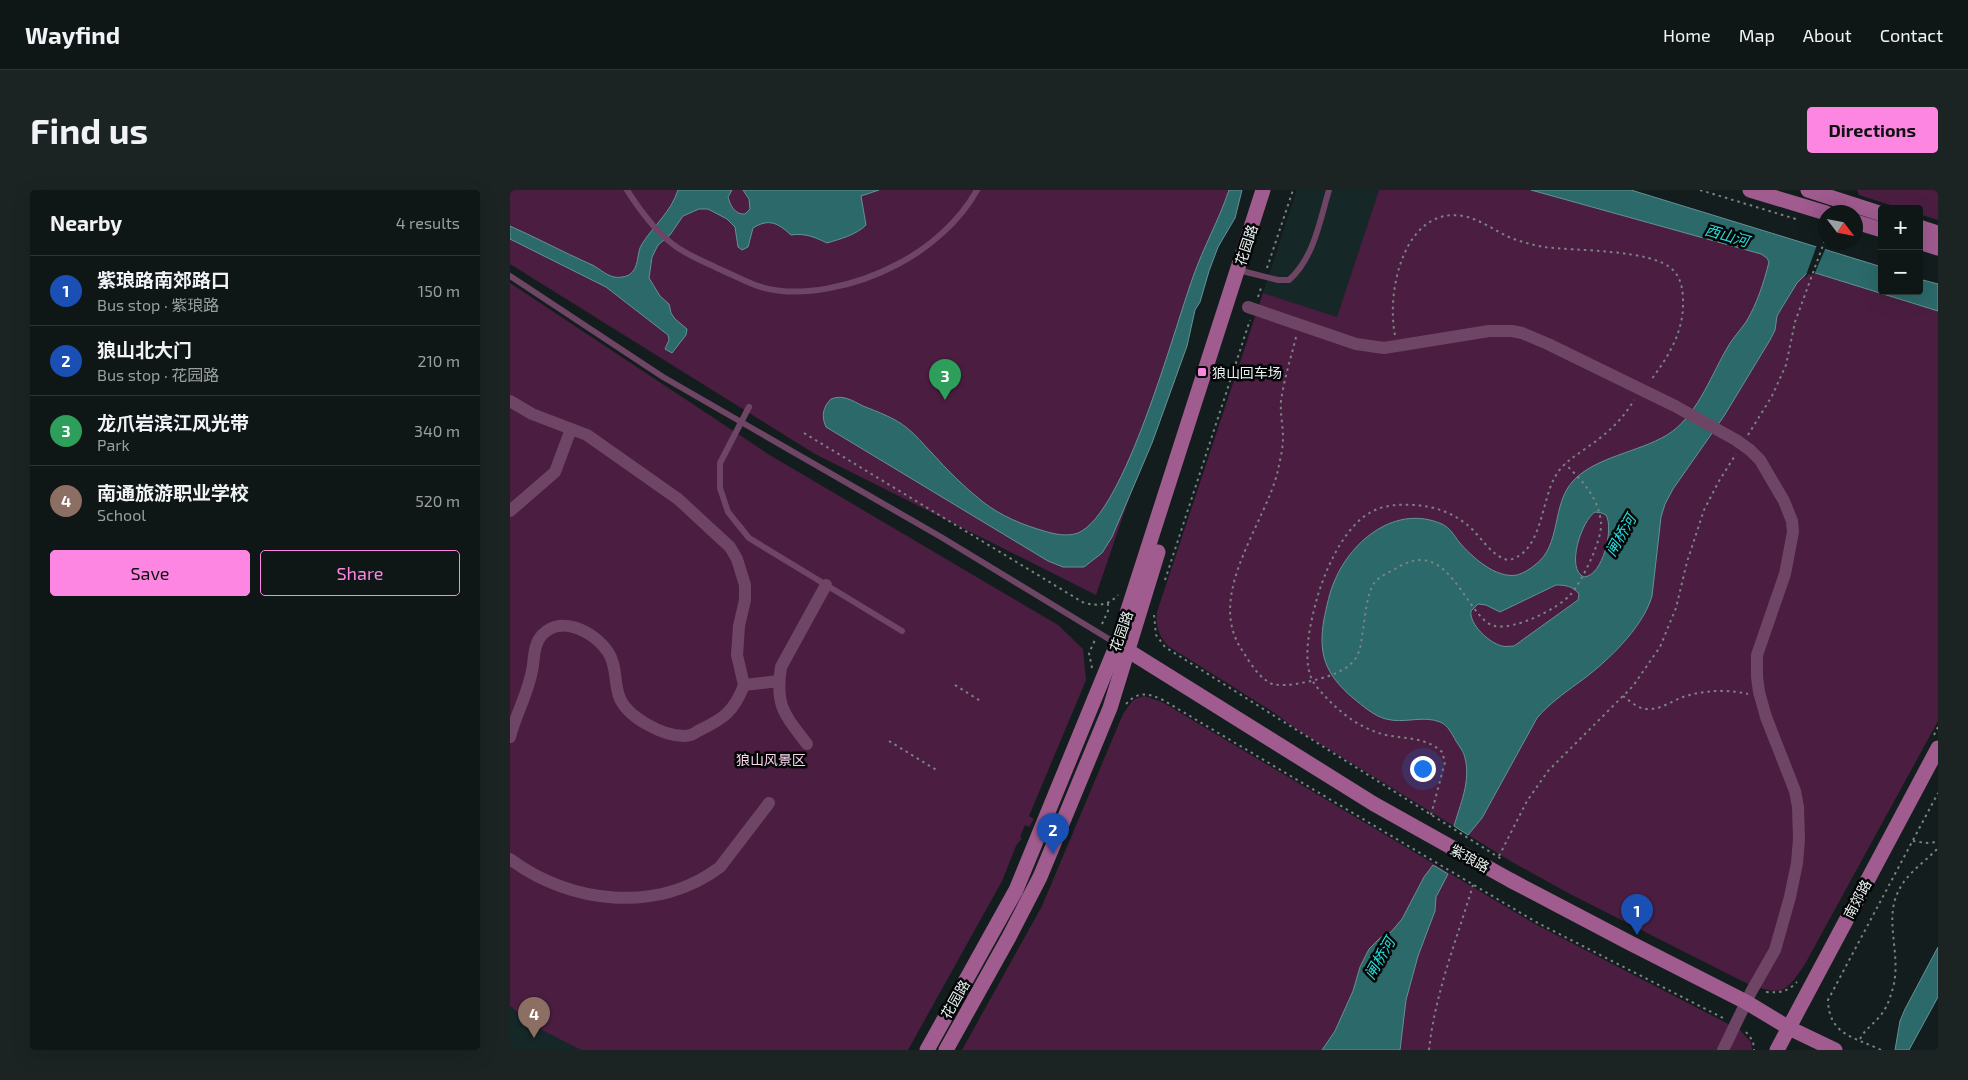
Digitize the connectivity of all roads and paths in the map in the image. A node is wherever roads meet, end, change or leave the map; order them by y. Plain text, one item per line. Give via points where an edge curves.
1 (627, 190) edge
2 (977, 190) edge
3 (1263, 190) edge
4 (1270, 190) edge
5 (1293, 190) edge
6 (1329, 190) edge
7 (1700, 190) edge
8 (1750, 190) edge
9 (1808, 190) edge
10 (1795, 196) edge
11 (1818, 208) edge
12 (1878, 213) edge
13 (1799, 220) dead end
14 (1863, 224) edge
15 (1923, 228) edge
16 (1878, 229) edge
17 (1938, 233) edge
18 (1923, 243) edge
19 (1938, 248) edge
20 (1821, 250) edge
21 (1242, 271) junction
22 (1265, 274) dead end
23 (510, 276) edge
24 (1262, 284) dead end
25 (1252, 307) junction
26 (1299, 325) junction
27 (1398, 347) junction
28 (1642, 390) junction
29 (510, 401) edge
30 (749, 407) dead end
31 (740, 422) junction
32 (571, 429) junction
33 (804, 433) dead end
34 (1737, 441) junction
35 (1565, 464) junction
36 (510, 512) edge
37 (1164, 584) dead end
38 (826, 585) junction
39 (1122, 591) dead end
40 (1108, 603) junction
41 (1154, 612) dead end
42 (902, 631) dead end
43 (1098, 633) junction
44 (1122, 647) junction
45 (1092, 674) dead end
46 (1312, 680) junction
47 (779, 681) junction
48 (744, 684) junction
49 (955, 685) dead end
50 (1624, 696) junction
51 (1760, 697) junction
52 (982, 702) dead end
53 (1124, 708) dead end
54 (1938, 727) edge
55 (510, 737) edge
56 (889, 741) dead end
57 (1936, 742) edge
58 (808, 744) dead end
59 (938, 771) dead end
60 (1938, 793) edge
61 (768, 803) dead end
62 (1431, 814) junction
63 (1912, 840) junction
64 (1938, 842) edge
65 (1938, 848) edge
66 (1498, 858) junction
67 (510, 859) edge
68 (1507, 862) dead end
69 (1473, 886) junction
70 (1797, 982) dead end
71 (1749, 995) junction
72 (1735, 1024) junction
73 (1789, 1028) junction
74 (1860, 1040) junction
75 (927, 1050) edge
76 (946, 1050) edge
77 (1429, 1050) edge
78 (1723, 1050) edge
79 (1754, 1050) edge
80 (1777, 1050) edge
81 (1834, 1050) edge
82 (1881, 1050) edge

1 - 2 lane via 650,223 686,252 756,286 794,290 841,286 866,279 913,256 952,223
3 - 21 main road, 花园路
4 - 21 main road, 花园路
5 - 22 path
6 - 21 lane via 1309,252 1299,271 1289,280 1278,280
7 - 13 path
8 - 10 main road
9 - 12 main road
10 - 11 main road
14 - 16 main road
15 - 17 main road
18 - 19 main road
20 - 34 path via 1792,332 1786,365 1772,396
21 - 44 main road, 花园路 via 1190,444
23 - 31 lane via 664,377
24 - 25 path
25 - 26 street
25 - 37 path
26 - 27 street via 1356,344
26 - 46 path via 1281,400 1283,438 1277,474 1242,556 1234,584 1231,617 1237,641 1264,679 1280,686
27 - 28 street via 1490,331 1512,331 1548,344
27 - 28 path via 1392,308 1410,242 1429,222 1443,216 1461,216 1522,242 1567,250 1640,256 1664,263 1674,270 1682,287 1680,326 1674,344
28 - 34 street
28 - 35 path via 1608,432
29 - 32 street via 532,414
30 - 31 lane
31 - 38 lane via 720,463 720,488 728,512 749,538
31 - 43 lane via 941,537
32 - 36 street via 555,472
32 - 48 street via 601,444 678,499 730,547 745,585 737,654
33 - 40 path via 1084,603 1100,606
34 - 50 path via 1704,510 1666,635 1653,659
34 - 51 street via 1760,460 1792,521 1793,532 1785,574 1757,655
35 - 46 path via 1550,485 1533,540 1524,552 1513,559 1499,557 1467,525 1452,514 1432,507 1394,505 1366,515 1340,546 1320,586 1308,648 1308,671
35 - 46 path via 1594,498 1601,528 1585,570 1573,592 1563,601 1515,625 1496,627 1489,624 1442,570 1425,560 1408,562 1374,584 1354,660 1341,671
38 - 42 lane
38 - 47 street via 781,667
39 - 40 path
40 - 43 path via 1108,611
41 - 62 path via 1156,635 1165,647
43 - 44 lane
43 - 45 path via 1089,652
44 - 71 main road, 紫琅路 via 1374,804 1528,889
44 - 75 main road, 花园路 via 1016,890
44 - 76 main road, 花园路 via 1110,708 1040,877
46 - 62 path via 1325,696 1358,724 1386,735 1424,740 1442,752 1445,762
47 - 48 street
47 - 58 street via 778,698 783,711
48 - 55 street via 721,720 691,735 668,733 639,719 623,704 617,690 612,658 598,641 579,630 559,625 545,632 535,646 528,686
49 - 52 path
50 - 51 path via 1647,710 1693,694 1718,690
50 - 66 path via 1548,771 1527,801
51 - 71 street via 1795,791 1800,839 1775,950
53 - 69 path via 1132,698 1144,693 1163,700
54 - 57 path
56 - 59 path
57 - 73 main road, 南郊路
60 - 63 path
61 - 67 street via 720,867 679,888 639,898 617,899 568,890
62 - 66 path
63 - 64 path via 1926,844
63 - 74 path via 1828,1000 1835,1026
65 - 74 path via 1910,874 1896,895 1892,910 1896,954 1893,988 1885,1009 1864,1031
66 - 68 path
69 - 72 path via 1600,957
69 - 77 path via 1451,952 1431,1028
70 - 71 path via 1779,993
71 - 72 street
71 - 73 main road, 紫琅路
72 - 78 street
72 - 79 path via 1749,1035
73 - 80 main road, 南郊路
73 - 81 main road, 紫琅路
74 - 82 path

